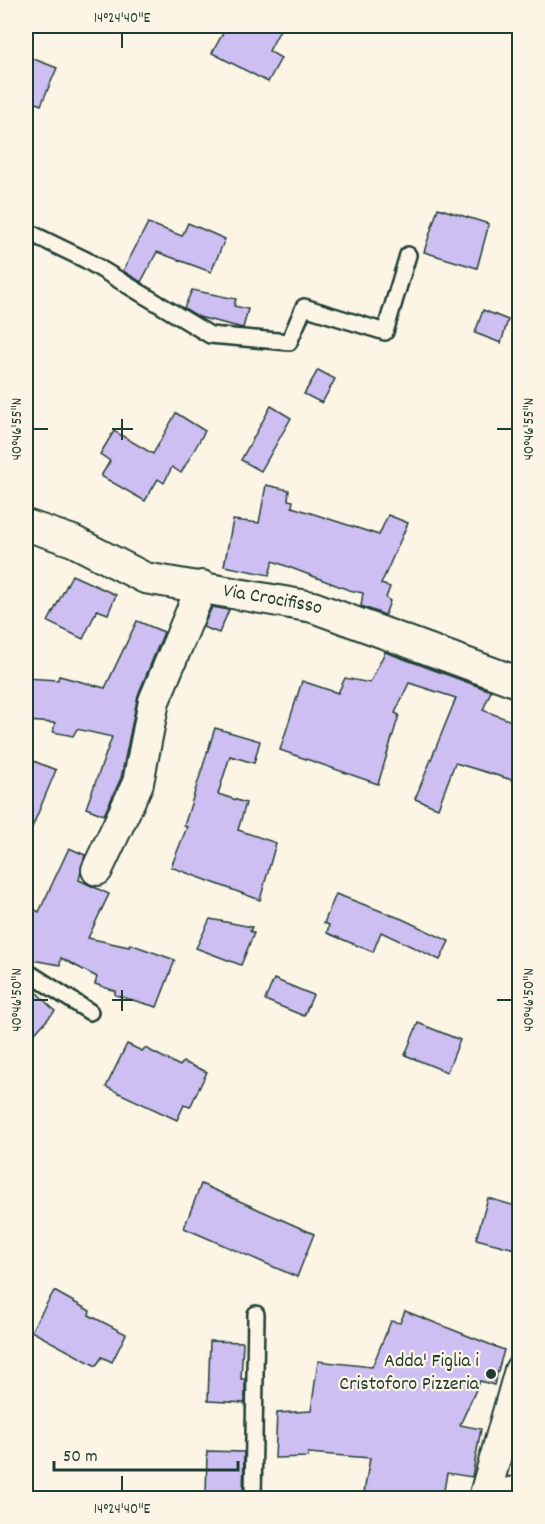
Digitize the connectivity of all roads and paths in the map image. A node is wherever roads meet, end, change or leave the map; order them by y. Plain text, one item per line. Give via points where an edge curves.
1 (26, 231) edge
2 (408, 255) dead end
3 (26, 525) edge
4 (202, 586) junction
5 (519, 683) edge
6 (97, 870) dead end
7 (26, 971) edge
8 (90, 1012) dead end
9 (256, 1314) dead end
10 (519, 1370) edge
11 (519, 1491) edge
12 (253, 1498) edge
13 (484, 1498) edge

1 - 2 lane via 86,260 210,334 279,342 289,342 303,307 385,332
3 - 4 street, Via Crocifisso via 73,541 145,578
4 - 5 street, Via Crocifisso via 313,607
4 - 6 street via 154,701 138,783
7 - 8 lane
9 - 12 lane
10 - 13 street
11 - 13 street

